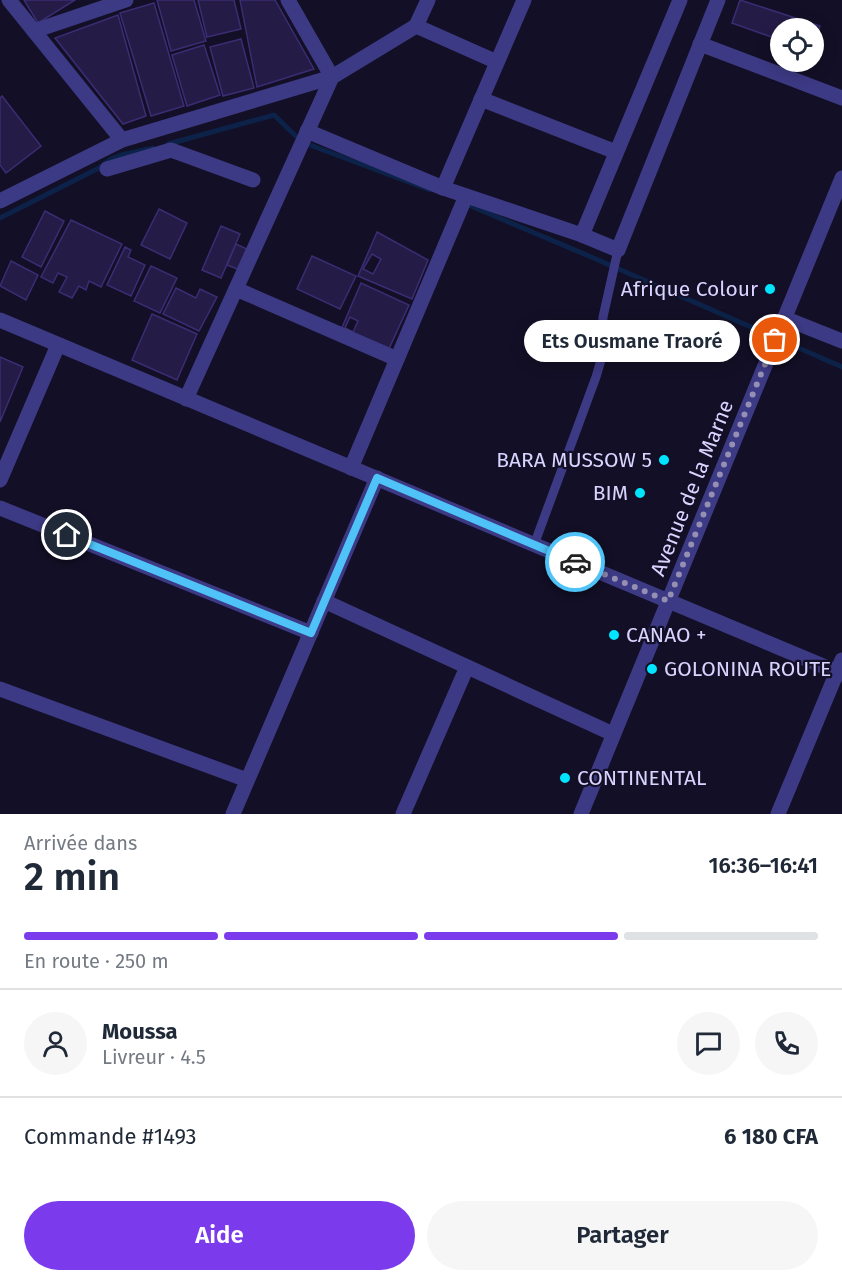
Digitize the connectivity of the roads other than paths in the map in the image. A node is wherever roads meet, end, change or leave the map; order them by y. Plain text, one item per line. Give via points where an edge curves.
1 (9, 0) edge
2 (126, 0) edge
3 (288, 0) edge
4 (428, 0) edge
5 (524, 0) edge
6 (680, 0) edge
7 (718, 0) edge
8 (416, 26) junction
9 (34, 31) junction
10 (700, 44) junction
11 (497, 62) junction
12 (332, 77) junction
13 (842, 98) edge
14 (481, 99) junction
15 (165, 130) junction
16 (307, 131) junction
17 (122, 140) junction
18 (170, 149) junction
19 (616, 152) junction
20 (107, 169) dead end
21 (842, 178) edge
22 (253, 180) dead end
23 (443, 188) junction
24 (466, 196) junction
25 (0, 201) edge
26 (582, 235) junction
27 (618, 250) junction
28 (236, 289) junction
29 (784, 318) junction
30 (0, 320) edge
31 (842, 341) edge
32 (58, 345) junction
33 (397, 359) junction
34 (186, 399) junction
35 (351, 468) junction
36 (377, 478) junction
37 (0, 480) edge
38 (0, 508) edge
39 (534, 545) junction
40 (668, 601) junction
41 (324, 602) junction
42 (311, 633) junction
43 (467, 667) junction
44 (840, 668) edge
45 (0, 689) edge
46 (614, 734) junction
47 (247, 780) junction
48 (233, 814) edge
49 (403, 814) edge
50 (581, 814) edge
51 (778, 814) edge

1 - 9 street
2 - 9 street
3 - 12 street
4 - 8 street
5 - 11 street
6 - 19 street
7 - 10 street
8 - 11 street
8 - 12 street
9 - 17 street
10 - 13 street
10 - 27 street
11 - 14 street
12 - 15 street
12 - 16 street
14 - 19 street
14 - 23 street
15 - 17 street
15 - 18 street
16 - 23 street
16 - 28 street
17 - 25 street
18 - 20 street
18 - 22 street
19 - 26 street
21 - 29 street, Avenue de la Marne
23 - 24 street
24 - 26 street
24 - 33 street
26 - 27 street
27 - 39 lane via 604,308 601,360
28 - 33 street
28 - 34 street
29 - 31 street
29 - 40 street, Avenue de la Marne
30 - 32 street
32 - 34 street
32 - 37 street
33 - 35 street
34 - 35 street
35 - 36 street
36 - 39 street
36 - 41 street
38 - 42 street
39 - 40 street
40 - 44 street
40 - 46 street, Avenue de la Marne
41 - 42 street
41 - 43 street
42 - 47 street
43 - 46 street
43 - 49 street
44 - 51 street
45 - 47 street
46 - 50 street, Avenue de la Marne
47 - 48 street

